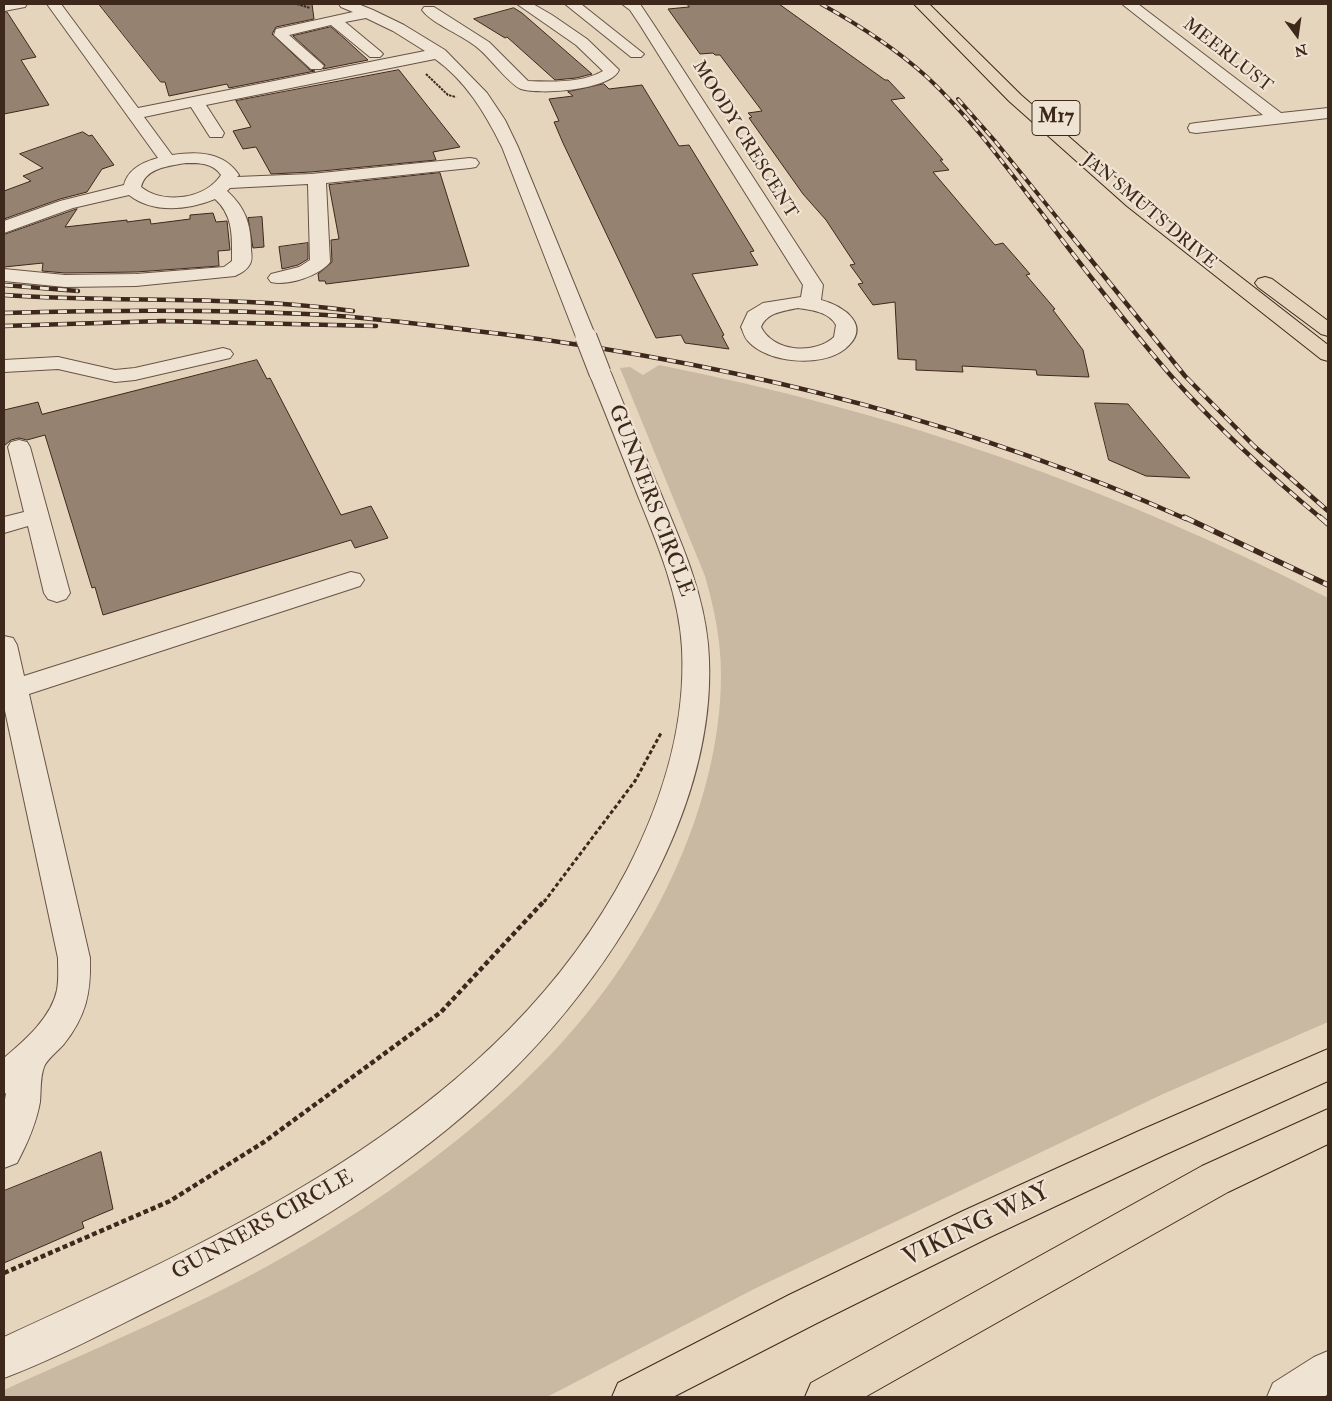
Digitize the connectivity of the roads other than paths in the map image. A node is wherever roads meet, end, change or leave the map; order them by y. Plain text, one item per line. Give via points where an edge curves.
1 (20, 4) edge
2 (54, 4) edge
3 (346, 4) edge
4 (447, 4) edge
5 (524, 4) edge
6 (572, 4) edge
7 (630, 4) edge
8 (922, 4) edge
9 (1129, 4) edge
10 (4, 7) edge
11 (430, 10) junction
12 (368, 13) junction
13 (323, 16) junction
14 (388, 22) junction
15 (647, 25) junction
16 (609, 33) junction
17 (956, 39) junction
18 (577, 40) junction
19 (424, 43) junction
20 (440, 53) junction
21 (375, 54) junction
22 (636, 54) dead end
23 (316, 66) junction
24 (196, 102) junction
25 (131, 110) junction
26 (1328, 113) edge
27 (1278, 119) junction
28 (1196, 128) dead end
29 (216, 133) dead end
30 (168, 160) junction
31 (470, 162) dead end
32 (317, 179) junction
33 (222, 187) junction
34 (132, 189) junction
35 (4, 228) edge
36 (1190, 247) junction
37 (4, 275) edge
38 (278, 278) dead end
39 (810, 304) dead end
40 (1328, 330) edge
41 (223, 354) dead end
42 (1328, 354) edge
43 (4, 366) edge
44 (1328, 375) edge
45 (19, 448) dead end
46 (36, 516) junction
47 (4, 525) edge
48 (351, 580) dead end
49 (58, 593) dead end
50 (4, 645) edge
51 (14, 689) junction
52 (1328, 1065) edge
53 (15, 1070) edge
54 (1328, 1126) edge
55 (4, 1151) edge
56 (4, 1358) edge
57 (1328, 1371) edge
58 (632, 1397) edge
59 (825, 1397) edge
60 (1288, 1397) edge

1 - 10 street
2 - 25 street
3 - 12 street, GUNNERS CIRCLE
4 - 11 street
5 - 18 street
6 - 16 street
7 - 15 street, MOODY CRESCENT
8 - 17 main road, JAN SMUTS DRIVE / M17
9 - 27 street, MEERLUST
11 - 14 street
11 - 18 street via 484,45 524,84 532,86 551,87 598,80 610,73 608,66
12 - 13 street
12 - 14 street, GUNNERS CIRCLE
13 - 21 street
13 - 23 street via 280,33
14 - 19 street, GUNNERS CIRCLE
15 - 16 street
15 - 39 street, MOODY CRESCENT via 813,285
16 - 18 street
16 - 22 street
17 - 36 main road, JAN SMUTS DRIVE / M17 via 1015,98 1133,202
17 - 40 main road, JAN SMUTS DRIVE / M17 via 1206,240
19 - 20 street, GUNNERS CIRCLE
19 - 21 street
20 - 24 street
20 - 56 street, GUNNERS CIRCLE, bridge via 474,86 500,124 676,560 686,592 695,648 694,710 679,778 663,827 610,929 576,975 538,1022 479,1079 418,1131 346,1182 267,1229
21 - 23 street
23 - 25 street
24 - 25 street
24 - 29 street
25 - 30 street
26 - 27 street
27 - 28 street
30 - 33 street via 203,158 217,162 227,167 230,175
30 - 34 street via 140,173 132,181
31 - 32 street
32 - 33 street
32 - 38 street via 320,262 307,271
33 - 34 street via 203,197 166,202 150,201
33 - 37 street via 240,223 242,262 234,270 106,281
34 - 35 street via 46,210
36 - 42 main road, JAN SMUTS DRIVE / M17
36 - 44 main road via 1266,322
41 - 43 street via 114,376 58,363
45 - 46 street
46 - 47 street
46 - 49 street
48 - 51 street
50 - 51 street
51 - 53 street via 74,958 74,991 62,1022
52 - 58 main road, VIKING WAY via 1141,1147 772,1324
53 - 55 street via 22,1108 15,1134
54 - 59 main road via 1215,1179
57 - 60 street

